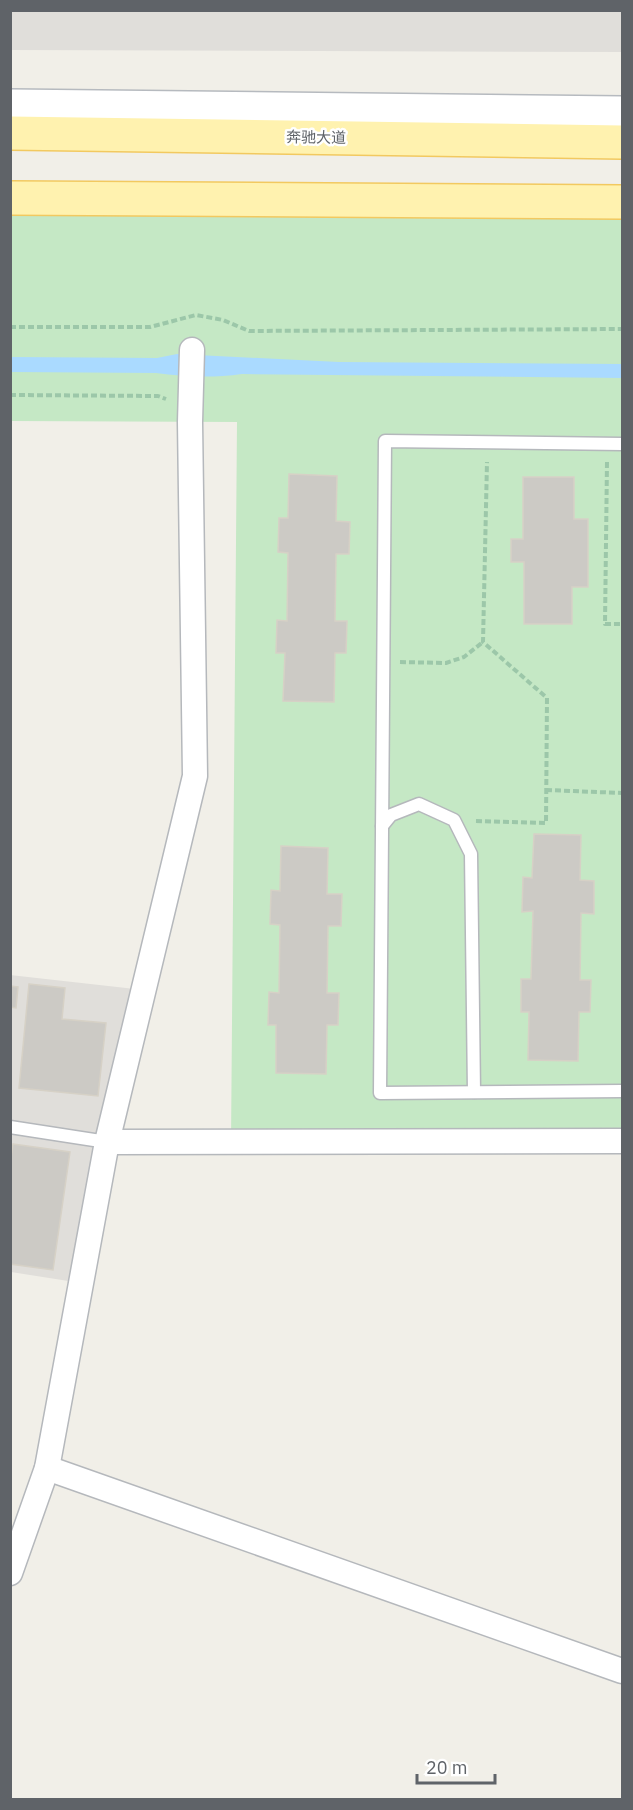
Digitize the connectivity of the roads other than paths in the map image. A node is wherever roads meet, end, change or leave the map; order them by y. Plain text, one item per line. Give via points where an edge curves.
1 (10, 106) edge
2 (622, 113) edge
3 (10, 133) edge
4 (622, 142) edge
5 (10, 198) edge
6 (622, 202) edge
7 (192, 350) dead end
8 (622, 444) edge
9 (382, 826) junction
10 (622, 1091) edge
11 (474, 1092) junction
12 (10, 1127) edge
13 (622, 1141) edge
14 (107, 1142) junction
15 (47, 1468) junction
16 (10, 1573) edge
17 (622, 1671) edge

1 - 2 street
3 - 4 main road, 奔驰大道
5 - 6 main road
7 - 14 street via 195,776
8 - 9 lane via 385,441
9 - 11 lane via 391,814 419,804 454,820 471,854
9 - 11 lane via 380,1093
10 - 11 lane
12 - 14 lane
13 - 14 street
14 - 15 street
15 - 16 street
15 - 17 street

